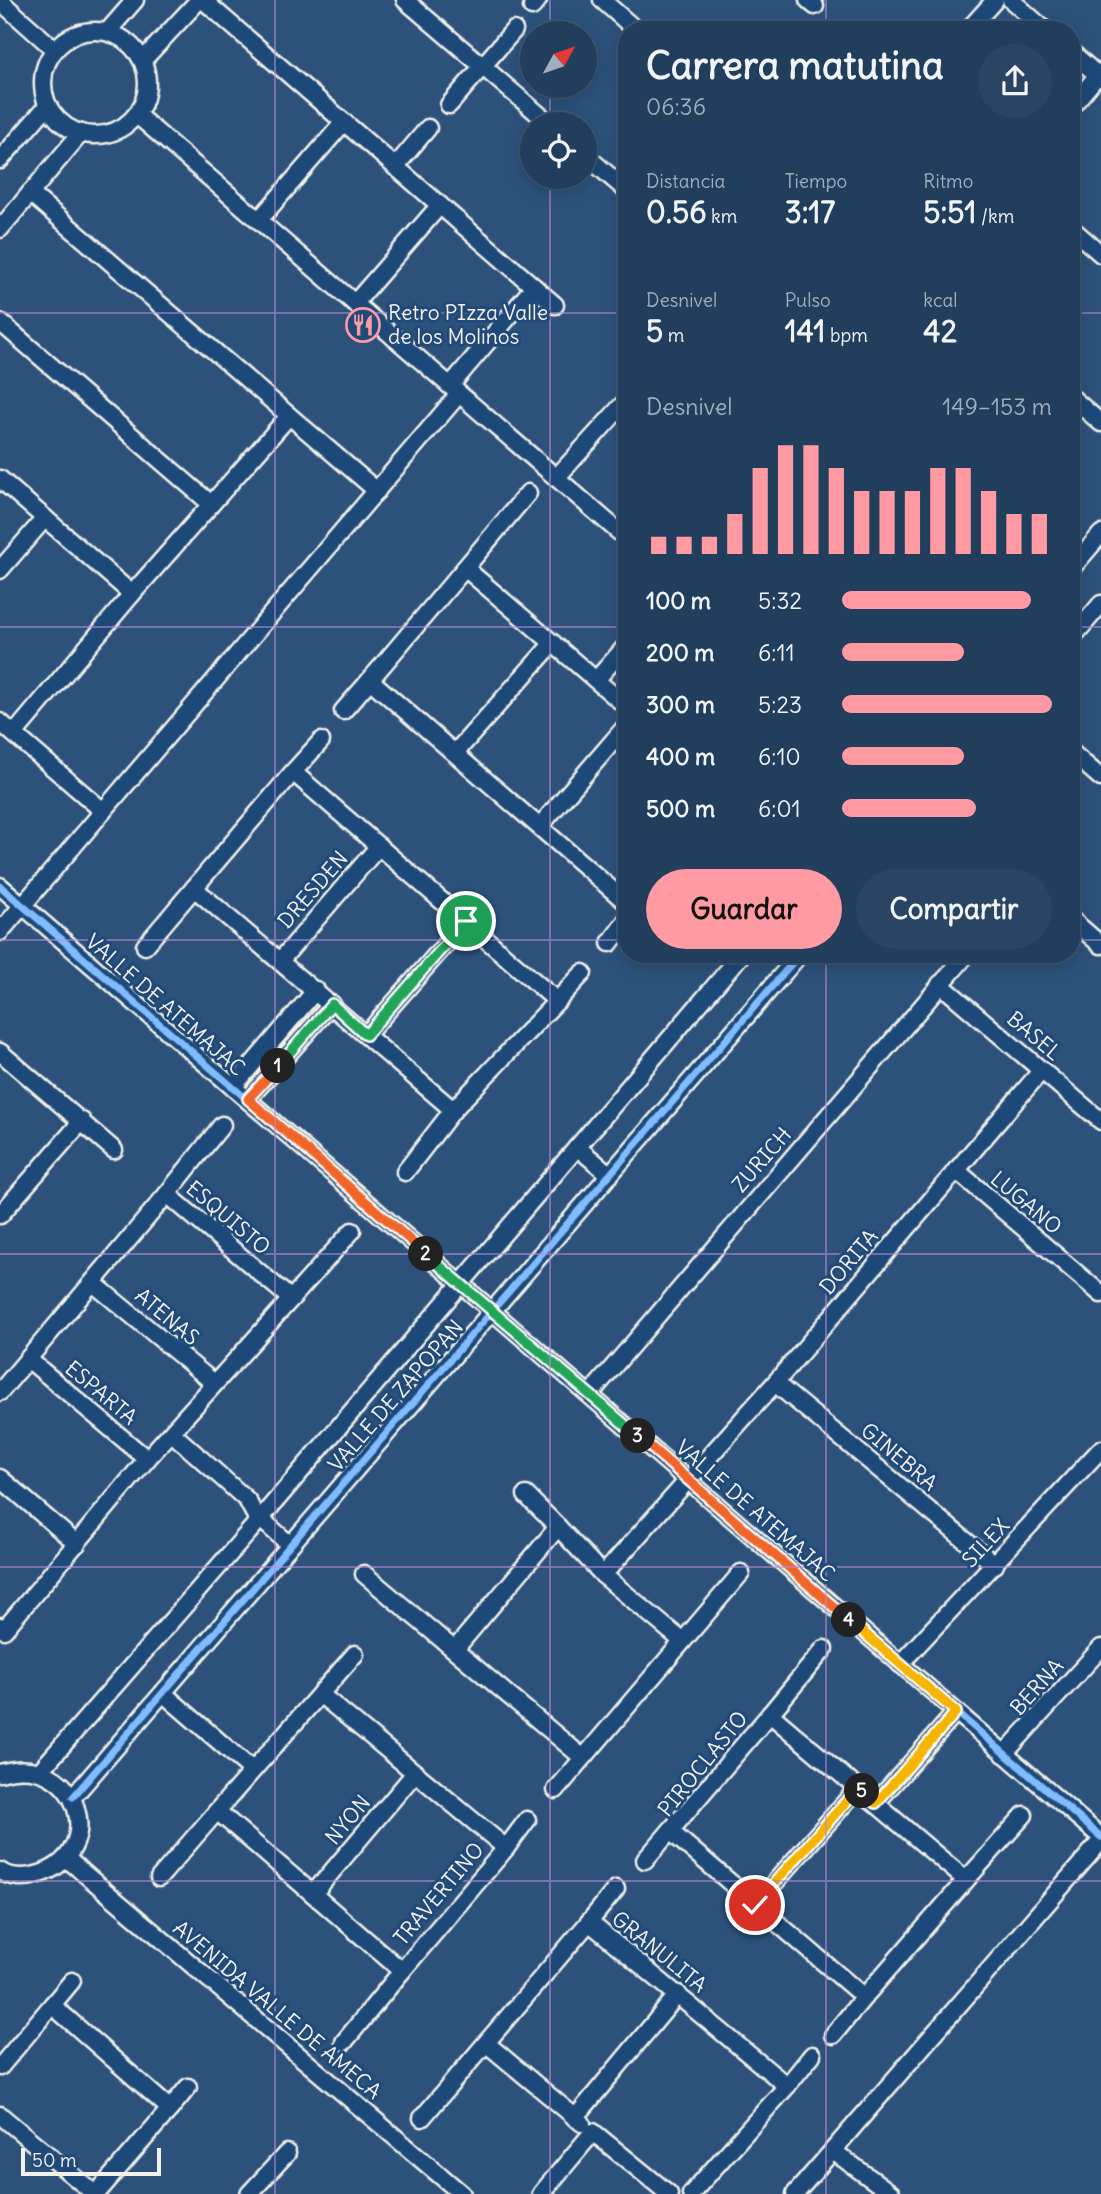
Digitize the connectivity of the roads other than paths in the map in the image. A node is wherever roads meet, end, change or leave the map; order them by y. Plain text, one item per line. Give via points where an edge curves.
1 (135, 0) edge
2 (201, 0) edge
3 (405, 0) edge
4 (603, 0) edge
5 (995, 0) edge
6 (1010, 0) edge
7 (0, 1) edge
8 (626, 21) edge
9 (976, 21) edge
10 (1034, 21) edge
11 (514, 30) dead end
12 (108, 31) junction
13 (54, 49) junction
14 (143, 60) junction
15 (1080, 60) edge
16 (481, 65) junction
17 (1100, 77) edge
18 (1080, 98) edge
19 (48, 105) junction
20 (449, 105) dead end
21 (536, 112) edge
22 (137, 115) junction
23 (344, 122) junction
24 (428, 128) dead end
25 (81, 133) junction
26 (0, 160) edge
27 (597, 165) edge
28 (396, 167) junction
29 (618, 183) edge
30 (30, 193) junction
31 (440, 205) junction
32 (259, 220) junction
33 (0, 229) edge
34 (1080, 236) edge
35 (1101, 254) edge
36 (534, 287) junction
37 (355, 303) junction
38 (555, 305) dead end
39 (0, 321) edge
40 (455, 390) junction
41 (1080, 404) edge
42 (618, 410) edge
43 (289, 416) junction
44 (1101, 422) edge
45 (556, 478) junction
46 (0, 479) edge
47 (377, 491) junction
48 (528, 493) dead end
49 (211, 504) junction
50 (45, 518) junction
51 (618, 531) edge
52 (1101, 534) edge
53 (1080, 558) edge
54 (465, 568) junction
55 (0, 570) edge
56 (132, 594) junction
57 (1101, 604) edge
58 (1080, 628) edge
59 (553, 643) junction
60 (618, 655) edge
61 (370, 680) junction
62 (596, 680) junction
63 (618, 699) edge
64 (343, 711) dead end
65 (0, 722) edge
66 (14, 734) junction
67 (618, 735) edge
68 (321, 741) dead end
69 (455, 754) junction
70 (1080, 760) edge
71 (293, 772) junction
72 (1101, 778) edge
73 (103, 811) junction
74 (540, 826) junction
75 (379, 846) junction
76 (0, 887) edge
77 (194, 888) junction
78 (618, 895) edge
79 (22, 905) junction
80 (466, 921) junction
81 (1080, 927) edge
82 (0, 932) edge
83 (618, 932) edge
84 (610, 943) dead end
85 (1101, 945) edge
86 (145, 946) dead end
87 (279, 961) junction
88 (734, 963) edge
89 (792, 963) edge
90 (959, 963) edge
91 (583, 974) dead end
92 (940, 984) junction
93 (316, 990) junction
94 (558, 1001) junction
95 (332, 1004) junction
96 (366, 1035) junction
97 (0, 1052) edge
98 (1042, 1070) junction
99 (233, 1087) junction
100 (248, 1099) junction
101 (453, 1111) junction
102 (82, 1121) junction
103 (1101, 1121) edge
104 (222, 1125) dead end
105 (577, 1147) junction
106 (114, 1150) dead end
107 (956, 1170) junction
108 (405, 1172) dead end
109 (610, 1175) junction
110 (167, 1194) junction
111 (3, 1205) edge
112 (352, 1231) dead end
113 (93, 1283) junction
114 (461, 1284) junction
115 (1101, 1294) edge
116 (291, 1299) junction
117 (494, 1312) junction
118 (28, 1359) junction
119 (214, 1383) junction
120 (775, 1383) junction
121 (0, 1392) edge
122 (590, 1394) junction
123 (168, 1437) junction
124 (1101, 1449) edge
125 (147, 1459) junction
126 (0, 1478) edge
127 (688, 1481) junction
128 (526, 1495) dead end
129 (258, 1515) junction
130 (558, 1527) junction
131 (77, 1544) junction
132 (289, 1544) junction
133 (995, 1565) junction
134 (741, 1573) dead end
135 (365, 1574) dead end
136 (603, 1575) junction
137 (1, 1630) edge
138 (681, 1640) junction
139 (1101, 1647) edge
140 (456, 1648) junction
141 (824, 1650) dead end
142 (355, 1654) dead end
143 (901, 1664) junction
144 (320, 1693) junction
145 (164, 1694) junction
146 (956, 1712) junction
147 (771, 1714) junction
148 (1004, 1754) junction
149 (582, 1757) junction
150 (41, 1770) junction
151 (253, 1770) junction
152 (0, 1773) edge
153 (415, 1773) junction
154 (858, 1788) junction
155 (555, 1790) dead end
156 (73, 1797) junction
157 (876, 1803) junction
158 (217, 1811) junction
159 (1024, 1815) dead end
160 (527, 1820) dead end
161 (670, 1831) junction
162 (1101, 1839) edge
163 (506, 1848) junction
164 (66, 1858) junction
165 (645, 1860) dead end
166 (2, 1875) edge
167 (159, 1878) dead end
168 (966, 1880) junction
169 (616, 1889) dead end
170 (313, 1894) junction
171 (755, 1905) junction
172 (590, 1922) junction
173 (402, 1971) junction
174 (72, 1981) dead end
175 (678, 1994) junction
176 (864, 1997) junction
177 (52, 2005) junction
178 (832, 2035) dead end
179 (344, 2042) dead end
180 (487, 2044) junction
181 (812, 2055) dead end
182 (0, 2067) edge
183 (787, 2086) junction
184 (188, 2087) dead end
185 (170, 2109) junction
186 (0, 2115) edge
187 (575, 2118) junction
188 (422, 2119) dead end
189 (593, 2132) junction
190 (833, 2151) junction
191 (287, 2153) dead end
192 (258, 2191) edge
193 (96, 2194) edge
194 (462, 2194) edge
195 (541, 2194) edge
196 (669, 2194) edge
197 (691, 2194) edge
198 (795, 2194) edge
199 (892, 2194) edge

1 - 12 street
2 - 14 street
2 - 23 street
3 - 16 street
4 - 8 street
5 - 9 street
6 - 10 street
7 - 13 street
11 - 16 street
12 - 13 street via 78,33
12 - 14 street via 134,47
13 - 19 street via 43,76
14 - 22 street via 148,88
15 - 17 street
16 - 20 street
16 - 21 street
17 - 18 street
19 - 25 street via 56,117
19 - 26 street
22 - 25 street via 112,133
22 - 32 street
23 - 28 street
23 - 32 street
24 - 28 street
25 - 30 street
27 - 29 street
28 - 31 street
30 - 33 street
30 - 43 street
31 - 36 street
31 - 37 street
32 - 37 street
34 - 35 street
36 - 38 street
36 - 40 street
37 - 40 street
39 - 49 street
40 - 45 street
40 - 47 street
41 - 44 street
42 - 45 street
43 - 47 street
43 - 49 street
45 - 51 street
46 - 50 street
47 - 73 street
48 - 54 street
49 - 56 street
50 - 55 street
50 - 56 street
52 - 53 street
54 - 59 street
54 - 61 street
56 - 66 street
57 - 58 street
59 - 62 street
59 - 69 street
60 - 62 street
61 - 64 street
61 - 69 street
62 - 63 street
65 - 66 street
66 - 73 street
67 - 74 street
68 - 71 street
69 - 74 street
70 - 72 street
71 - 75 street
71 - 77 street
73 - 79 street
74 - 78 street
75 - 80 street
75 - 87 street, DRESDEN
76 - 79 street, VALLE DE ATEMAJAC
77 - 86 street
77 - 87 street
79 - 82 street
79 - 99 street, VALLE DE ATEMAJAC
80 - 94 street
80 - 96 street
81 - 85 street
83 - 84 street
87 - 93 street
88 - 105 street, VALLE DE ZAPOPAN
89 - 109 street, VALLE DE ZAPOPAN
90 - 92 street, ZURICH
91 - 94 street
92 - 98 street, BASEL
92 - 122 street, ZURICH
93 - 95 street
93 - 99 street
94 - 101 street
95 - 96 street
95 - 100 street
96 - 101 street
97 - 102 street
98 - 103 street, BASEL
98 - 107 street, DORITA
99 - 100 street, VALLE DE ATEMAJAC
100 - 114 street, VALLE DE ATEMAJAC
101 - 108 street
102 - 106 street
102 - 111 street
104 - 110 street
105 - 109 street
105 - 114 street, VALLE DE ZAPOPAN
107 - 115 street, LUGANO
107 - 120 street, DORITA
109 - 117 street, VALLE DE ZAPOPAN
110 - 113 street, ESQUISTO
110 - 116 street, ESQUISTO
112 - 116 street
113 - 118 street, ESQUISTO
113 - 119 street, ATENAS
114 - 117 street, VALLE DE ATEMAJAC
114 - 129 street, VALLE DE ZAPOPAN
116 - 119 street
117 - 122 street, VALLE DE ATEMAJAC
117 - 132 street, VALLE DE ZAPOPAN
118 - 121 street, ESQUISTO
118 - 125 street, ESPARTA
119 - 123 street
120 - 127 street, DORITA
120 - 133 street, GINEBRA
122 - 127 street, VALLE DE ATEMAJAC
123 - 125 street
123 - 129 street via 247,1500
124 - 133 street, SILEX
125 - 131 street
126 - 131 street
127 - 136 street, DORITA
127 - 143 street, VALLE DE ATEMAJAC
128 - 130 street
129 - 132 street
129 - 150 street, VALLE DE ZAPOPAN
130 - 136 street
130 - 140 street
131 - 137 street
132 - 145 street, VALLE DE ZAPOPAN
133 - 143 street, SILEX
134 - 138 street
135 - 140 street
136 - 138 street
138 - 149 street
139 - 148 street, BERNA
140 - 149 street
141 - 147 street
142 - 144 street
143 - 146 street, VALLE DE ATEMAJAC
144 - 151 street
144 - 153 street, TRAVERTINO
145 - 151 street
145 - 156 street, VALLE DE ZAPOPAN
146 - 148 street, VALLE DE ATEMAJAC
146 - 157 street
147 - 154 street, PIROCLASTO
147 - 161 street, PIROCLASTO
148 - 162 street, VALLE DE ATEMAJAC
149 - 155 street
150 - 152 street via 19,1767
150 - 156 street via 60,1780
151 - 158 street
153 - 163 street, TRAVERTINO
153 - 170 street, NYON
154 - 157 street, PIROCLASTO
154 - 171 street
156 - 164 street via 79,1818 76,1840
157 - 168 street, PIROCLASTO
158 - 167 street
158 - 170 street, TRAVERTINO
159 - 168 street
160 - 163 street
161 - 165 street
161 - 171 street, PIROCLASTO
162 - 190 street
163 - 173 street, TRAVERTINO
164 - 166 street via 48,1872 27,1878
164 - 194 street, AVENIDA VALLE DE AMECA
168 - 176 street
169 - 172 street
170 - 173 street, TRAVERTINO
171 - 176 street, PIROCLASTO
172 - 175 street, GRANULITA
172 - 180 street, GRANULITA
173 - 179 street
174 - 177 street
175 - 183 street, GRANULITA
175 - 187 street
176 - 178 street
177 - 182 street
177 - 185 street
180 - 187 street
180 - 188 street, GRANULITA
181 - 183 street
183 - 197 street
184 - 185 street
185 - 193 street
186 - 193 street
187 - 189 street
189 - 195 street
189 - 196 street
190 - 198 street
190 - 199 street
191 - 192 street

